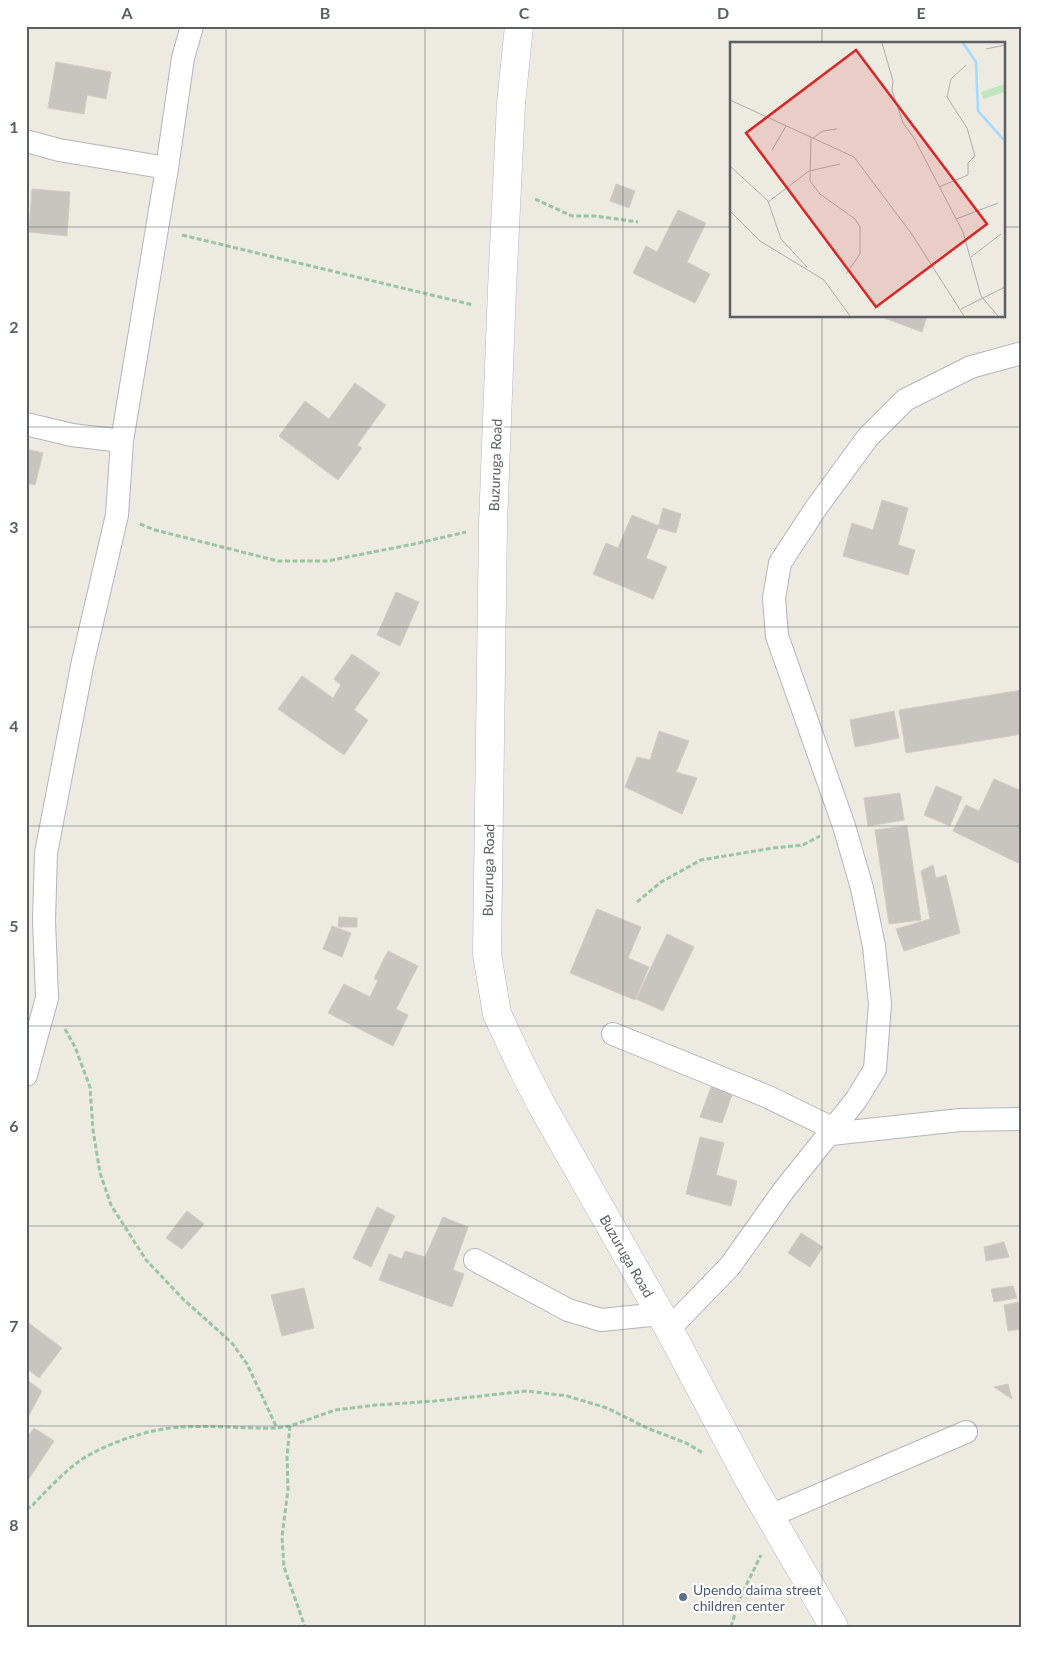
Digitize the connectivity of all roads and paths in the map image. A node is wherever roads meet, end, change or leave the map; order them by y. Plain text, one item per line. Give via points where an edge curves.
1 (192, 26) edge
2 (519, 26) edge
3 (26, 142) edge
4 (167, 168) junction
5 (507, 186) junction
6 (638, 222) dead end
7 (158, 229) junction
8 (502, 312) junction
9 (1022, 352) edge
10 (26, 424) edge
11 (122, 441) junction
12 (117, 515) junction
13 (493, 525) junction
14 (844, 826) junction
15 (637, 902) dead end
16 (47, 998) junction
17 (613, 1034) dead end
18 (26, 1076) edge
19 (1022, 1119) edge
20 (832, 1132) junction
21 (475, 1260) dead end
22 (665, 1322) junction
23 (290, 1426) junction
24 (277, 1428) junction
25 (966, 1432) dead end
26 (709, 1457) dead end
27 (26, 1509) edge
28 (773, 1521) junction
29 (305, 1627) edge
30 (731, 1627) edge
31 (834, 1627) edge

1 - 4 street via 183,58
2 - 5 main road, Buzuruga Road
3 - 4 street
4 - 7 street
5 - 6 path via 572,216
5 - 8 main road, Buzuruga Road
7 - 8 path
7 - 11 street
8 - 13 main road, Buzuruga Road
9 - 14 street via 971,368 905,400 868,437 780,563 774,598 777,636
10 - 11 street via 72,435
11 - 12 street
12 - 13 path via 155,530 278,561 327,561
12 - 16 street via 46,853
13 - 22 main road, Buzuruga Road via 487,954 497,1014 541,1104
14 - 15 path via 803,845 701,860 661,882
14 - 20 street via 874,946 880,1004 875,1069
16 - 18 street
16 - 24 path via 74,1047 90,1086 100,1174 111,1205 146,1260 232,1343 247,1364
17 - 20 street via 766,1096
19 - 20 street via 960,1120
20 - 22 street via 784,1190 730,1266
21 - 22 street via 568,1310 601,1320
22 - 28 main road, Buzuruga Road
23 - 24 path
23 - 26 path via 335,1410 528,1391 567,1396 607,1408 686,1443
23 - 29 path via 288,1489 282,1537 284,1567
24 - 27 path via 181,1427 130,1437 79,1462
25 - 28 street
28 - 30 path via 739,1600
28 - 31 main road, Buzuruga Road

